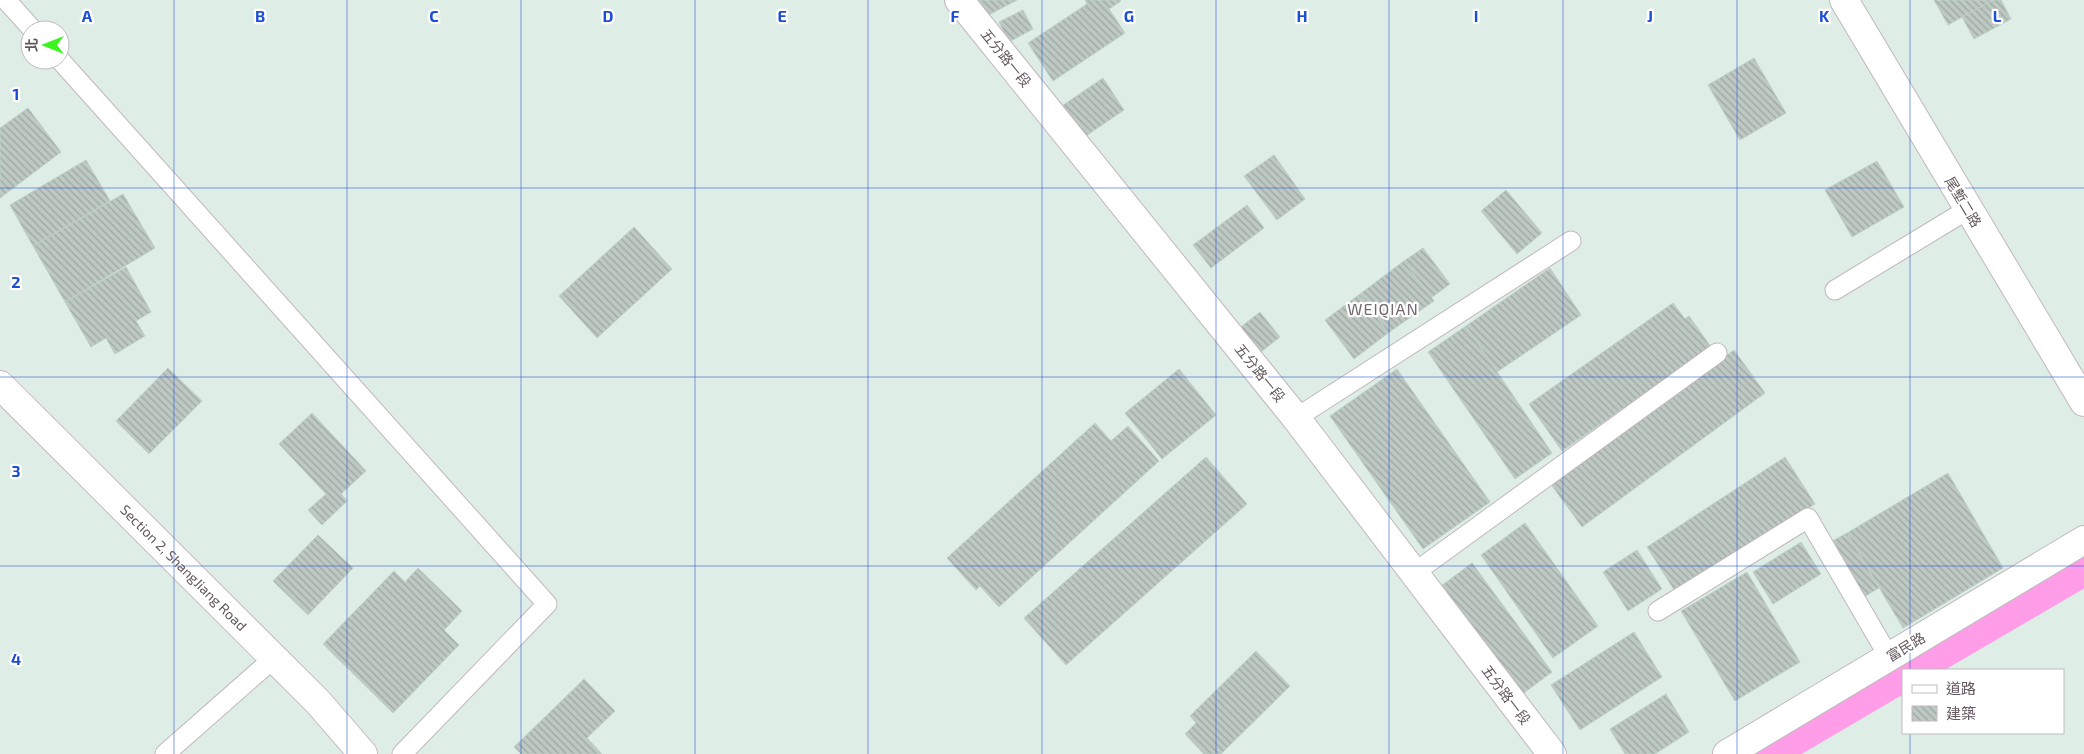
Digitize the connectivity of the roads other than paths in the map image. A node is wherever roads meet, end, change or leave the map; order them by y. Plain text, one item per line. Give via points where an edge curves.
1 (6, 0) edge
2 (959, 0) edge
3 (1844, 0) edge
4 (24, 20) edge
5 (69, 70) edge
6 (1967, 210) junction
7 (1570, 241) dead end
8 (1835, 290) dead end
9 (1717, 353) dead end
10 (2, 390) edge
11 (2084, 402) edge
12 (1296, 418) junction
13 (2084, 540) edge
14 (1414, 573) junction
15 (1658, 611) dead end
16 (1889, 657) junction
17 (274, 658) junction
18 (165, 754) edge
19 (363, 754) edge
20 (402, 754) edge
21 (1552, 754) edge
22 (1728, 754) edge

1 - 4 lane
2 - 12 street, 五分路一段
3 - 6 street, 尾塹二路
5 - 20 lane via 547,604
6 - 8 lane
6 - 11 street, 尾塹二路
7 - 12 lane
9 - 14 lane
10 - 17 street, Section 2, ShangJiang Road
12 - 14 street, 五分路一段
13 - 16 street, 富民路
14 - 21 street, 五分路一段
15 - 16 lane via 1808,518
16 - 22 street, 富民路
17 - 18 lane
17 - 19 street, Section 2, ShangJiang Road

